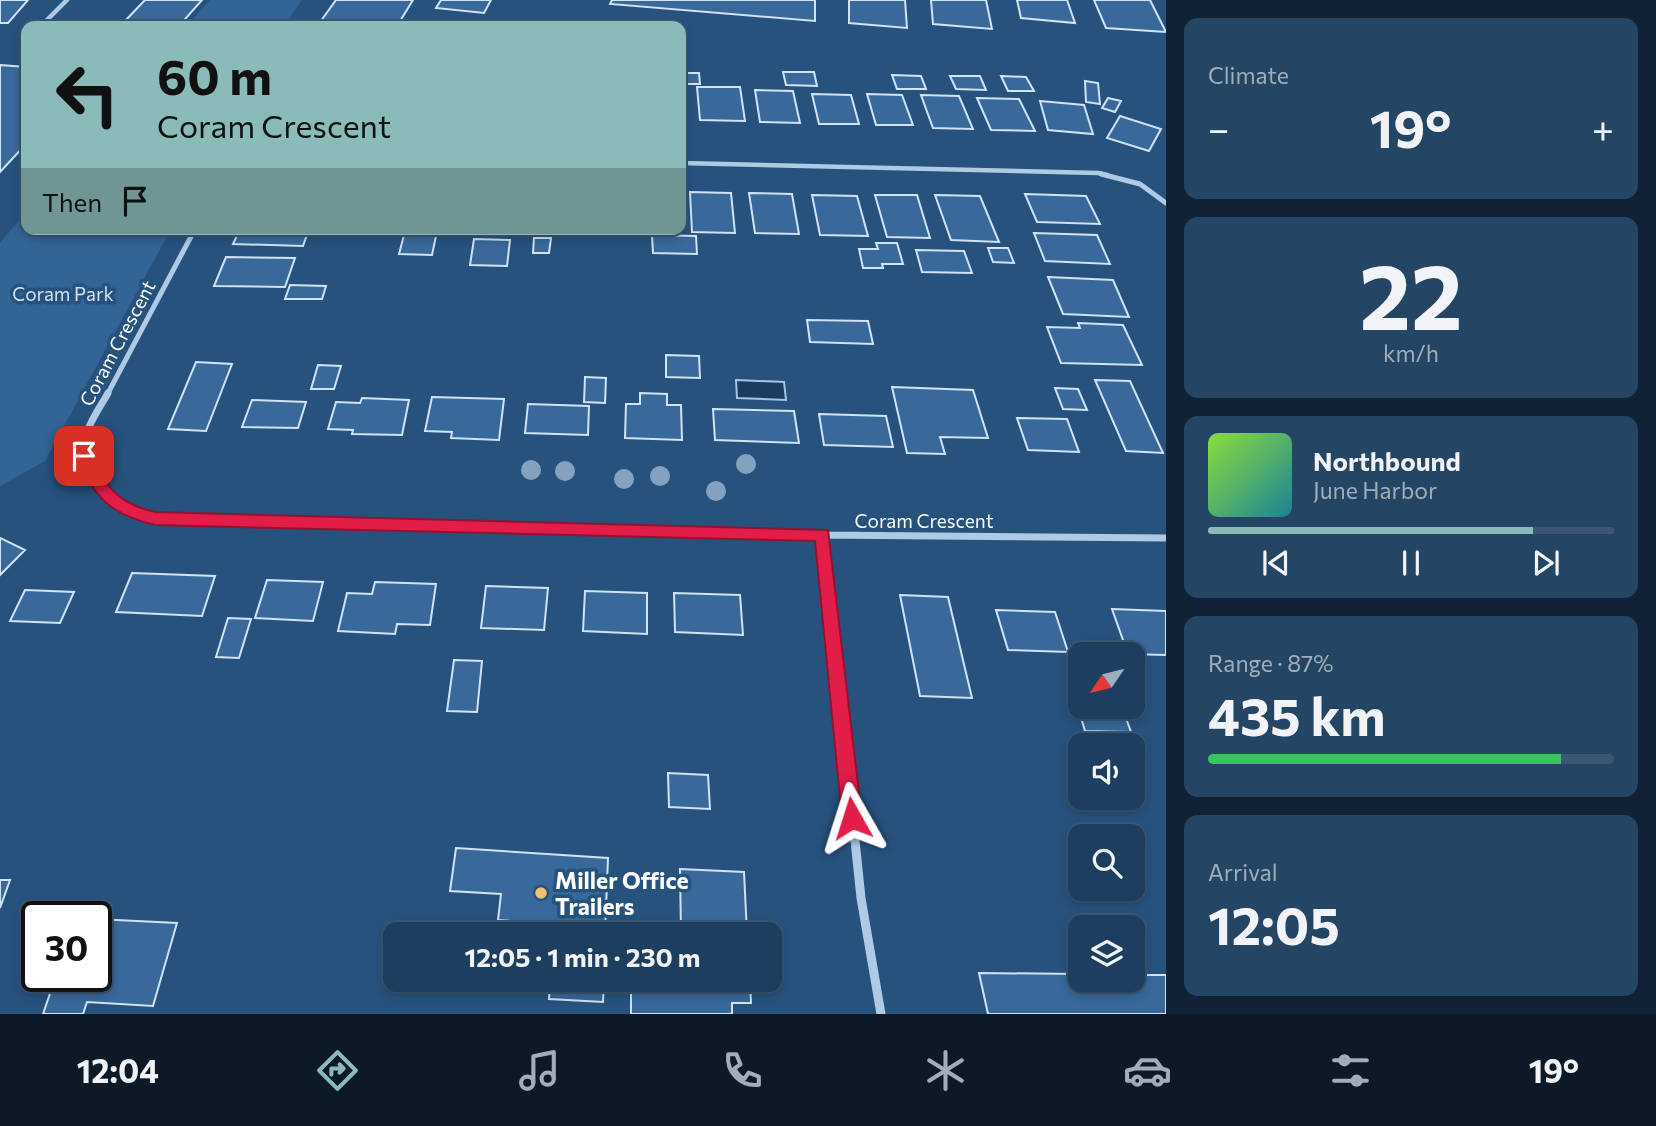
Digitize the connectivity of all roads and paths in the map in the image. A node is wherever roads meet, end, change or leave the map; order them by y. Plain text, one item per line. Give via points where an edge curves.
1 (67, 0) edge
2 (46, 21) edge
3 (686, 163) edge
4 (1166, 203) edge
5 (192, 235) edge
6 (823, 535) junction
7 (1166, 538) edge
8 (881, 1014) edge

1 - 2 street
3 - 4 street via 1098,173 1140,184
5 - 6 street, Coram Crescent via 86,435 84,456 97,485 132,514 155,519
6 - 7 street, Coram Crescent
6 - 8 street via 860,898

